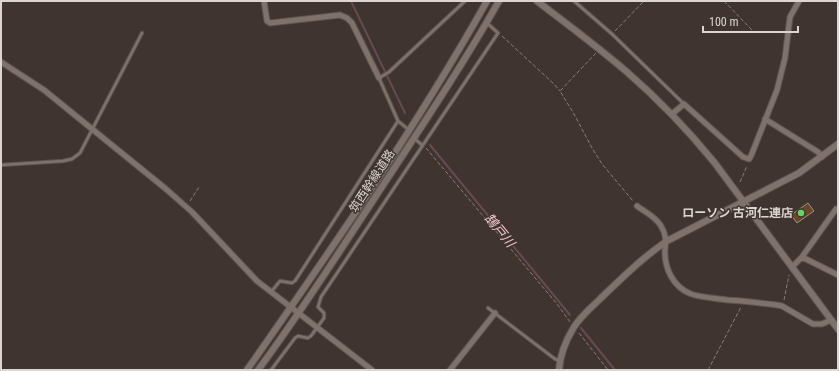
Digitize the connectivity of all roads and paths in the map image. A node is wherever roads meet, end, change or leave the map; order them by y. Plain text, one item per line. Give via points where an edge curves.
1 (264, 1) edge
2 (465, 1) edge
3 (487, 1) edge
4 (499, 1) edge
5 (538, 1) edge
6 (574, 1) edge
7 (644, 1) edge
8 (724, 1) edge
9 (800, 1) edge
10 (487, 22) junction
11 (752, 30) dead end
12 (142, 33) dead end
13 (498, 33) junction
14 (612, 34) junction
15 (599, 49) junction
16 (1, 62) edge
17 (379, 78) junction
18 (560, 91) junction
19 (684, 104) junction
20 (672, 114) junction
21 (765, 119) junction
22 (398, 121) junction
23 (93, 130) junction
24 (409, 131) junction
25 (414, 138) junction
26 (838, 144) edge
27 (422, 145) junction
28 (822, 157) junction
29 (749, 159) junction
30 (1, 165) edge
31 (740, 182) dead end
32 (199, 186) dead end
33 (744, 202) junction
34 (185, 206) junction
35 (637, 206) joint
36 (836, 209) dead end
37 (667, 242) junction
38 (802, 257) junction
39 (793, 269) junction
40 (838, 274) edge
41 (271, 292) junction
42 (743, 301) junction
43 (782, 306) junction
44 (290, 307) junction
45 (488, 308) dead end
46 (495, 313) junction
47 (298, 314) junction
48 (831, 320) junction
49 (574, 327) junction
50 (317, 328) junction
51 (838, 329) edge
52 (560, 361) junction
53 (247, 370) edge
54 (258, 370) edge
55 (271, 370) edge
56 (372, 370) edge
57 (450, 370) edge
58 (559, 370) edge
59 (608, 370) edge
60 (708, 370) edge

1 - 17 street via 267,21 270,23 340,15 347,18 357,31
2 - 17 lane via 389,72
3 - 24 street, 筑西幹線道路
4 - 10 street, 筑西幹線道路
5 - 15 street
6 - 14 lane
7 - 14 path
8 - 11 path
9 - 21 street via 790,17 785,58 777,90
10 - 13 lane
10 - 25 street, 筑西幹線道路
12 - 23 lane
13 - 18 path
13 - 27 lane
14 - 19 lane
15 - 18 path
15 - 20 street
16 - 23 street via 44,90
17 - 22 lane
18 - 35 path via 602,164
19 - 20 street
19 - 29 street via 743,157
20 - 33 street via 714,162
21 - 28 street
21 - 29 street
22 - 24 lane
22 - 41 lane via 295,281 280,281
23 - 30 lane via 80,153 72,159
23 - 34 street
24 - 44 street, 筑西幹線道路
25 - 27 lane
25 - 47 street, 筑西幹線道路
26 - 28 street
27 - 49 path
27 - 50 lane via 321,297 318,307 324,313 324,318
28 - 33 street via 799,173
29 - 31 path
32 - 34 path
33 - 37 street
33 - 39 street
34 - 41 street via 251,276
35 - 37 street via 661,225
36 - 38 street
37 - 42 street via 665,249 670,274 684,290 706,297
37 - 49 street via 631,269 580,318
38 - 39 street
38 - 40 street
39 - 43 path via 788,278
39 - 48 street
41 - 44 street
42 - 43 street
42 - 60 path via 740,312
43 - 48 street via 814,324
44 - 47 street
44 - 53 street, 筑西幹線道路
45 - 46 lane
46 - 52 lane
46 - 57 street
47 - 50 street
47 - 54 street, 筑西幹線道路
48 - 51 street
49 - 52 street
49 - 59 path
50 - 55 lane via 308,338 295,338
50 - 56 street
52 - 58 street

